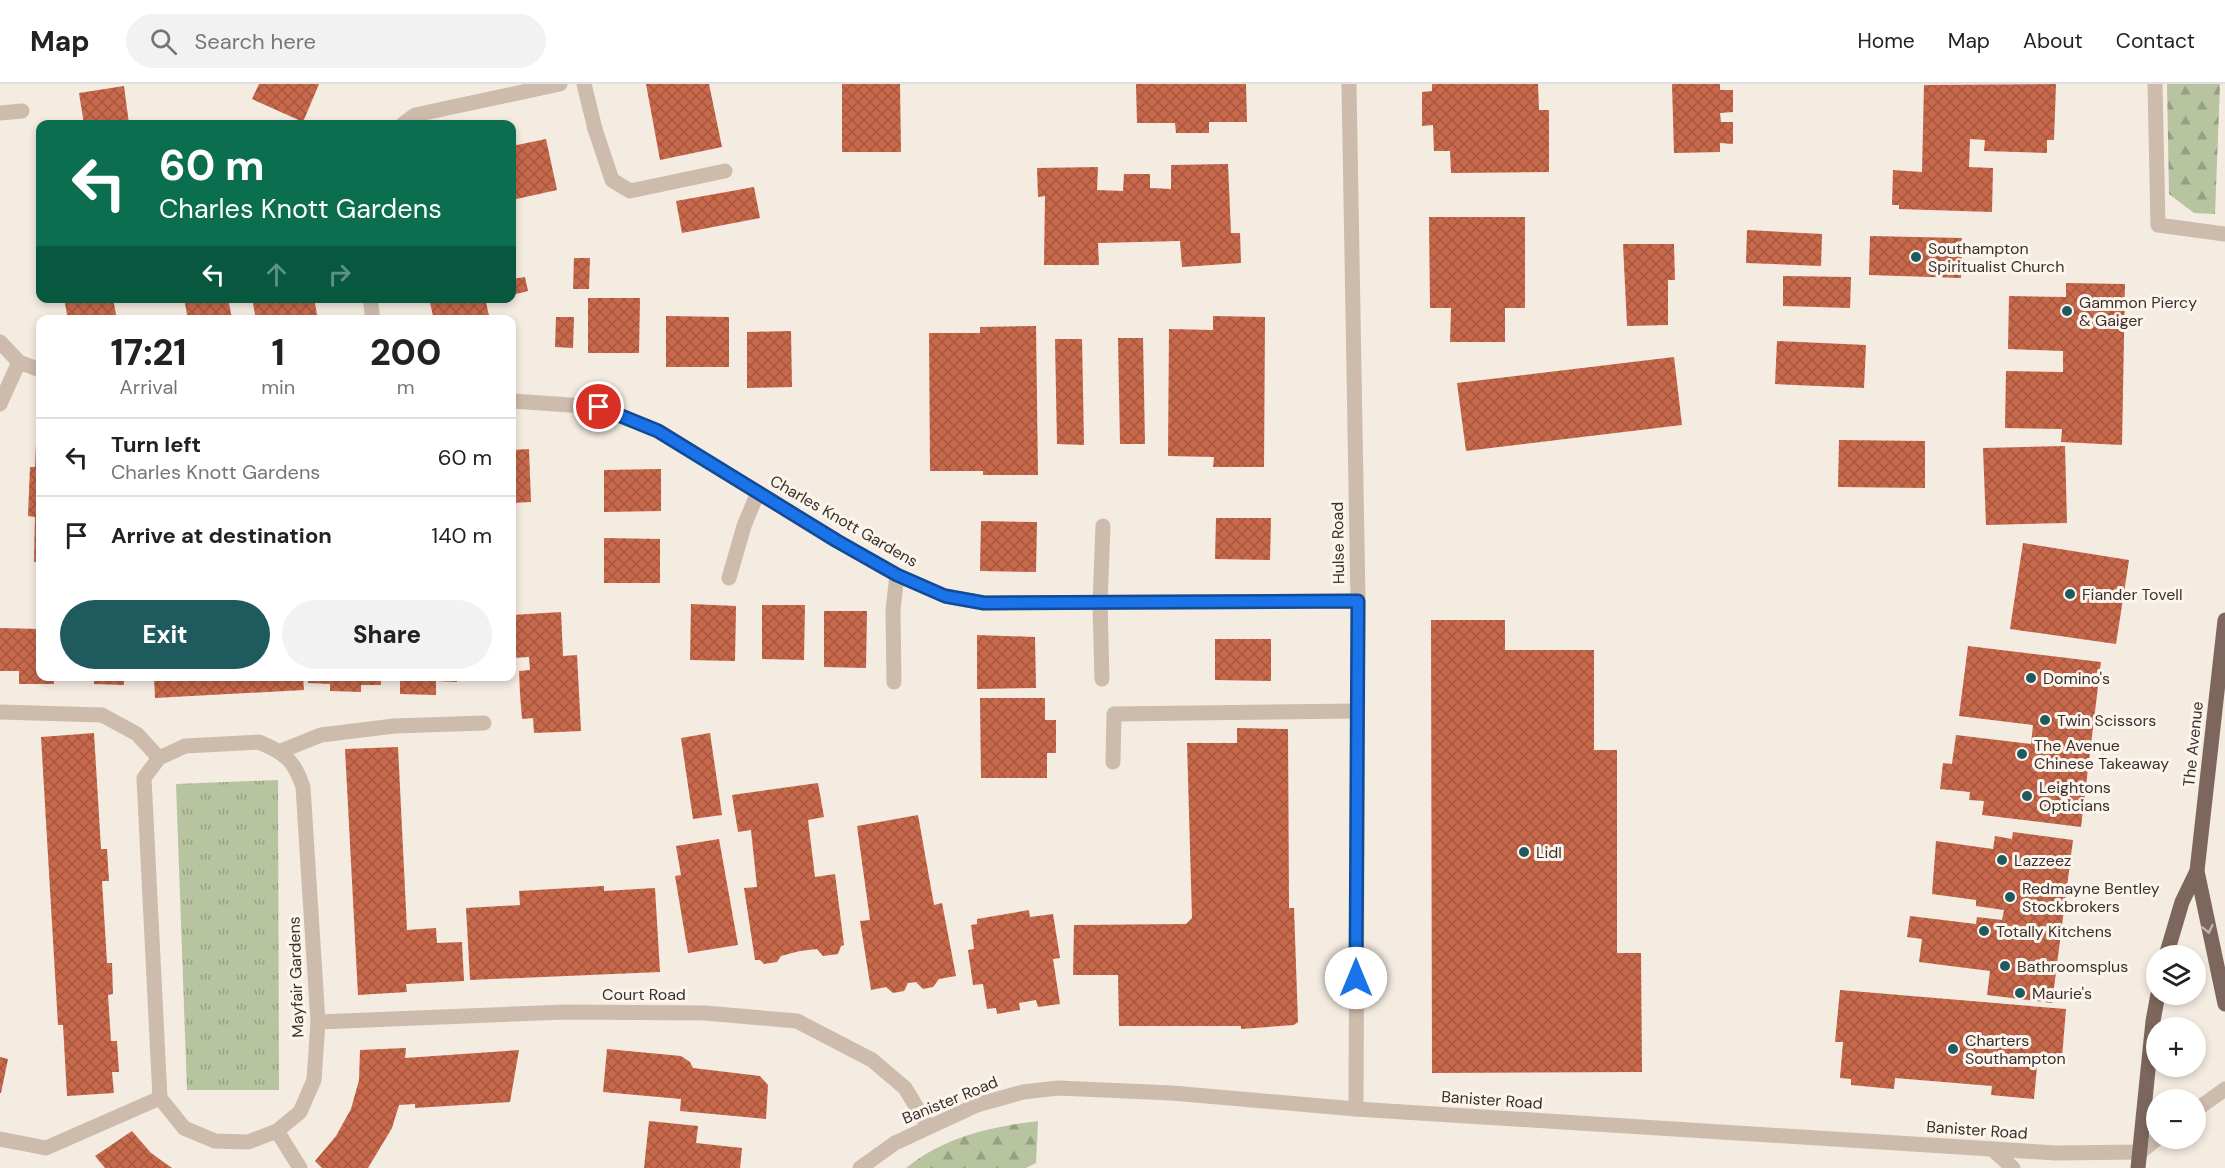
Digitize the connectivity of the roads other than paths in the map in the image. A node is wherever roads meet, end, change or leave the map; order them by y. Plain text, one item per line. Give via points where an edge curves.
1 (560, 84) edge
2 (584, 84) edge
3 (1349, 84) edge
4 (2155, 84) edge
5 (22, 111) dead end
6 (0, 113) edge
7 (409, 120) edge
8 (725, 171) dead end
9 (2225, 234) edge
10 (0, 342) edge
11 (19, 362) junction
12 (36, 368) edge
13 (516, 401) edge
14 (0, 404) edge
15 (758, 492) junction
16 (1103, 526) dead end
17 (897, 575) junction
18 (729, 578) dead end
19 (1358, 601) junction
20 (1100, 603) junction
21 (2225, 620) edge
22 (1102, 679) dead end
23 (894, 682) dead end
24 (1357, 711) junction
25 (0, 712) edge
26 (484, 723) dead end
27 (281, 751) junction
28 (159, 758) junction
29 (1113, 762) dead end
30 (2196, 871) junction
31 (2169, 945) edge
32 (2225, 1004) edge
33 (2156, 1005) edge
34 (318, 1022) junction
35 (2225, 1089) edge
36 (160, 1098) junction
37 (2206, 1103) edge
38 (1356, 1109) junction
39 (928, 1126) junction
40 (277, 1131) junction
41 (0, 1139) edge
42 (2146, 1147) edge
43 (1992, 1149) junction
44 (2140, 1152) junction
45 (300, 1168) edge
46 (860, 1168) edge
47 (2013, 1168) edge
48 (2138, 1168) edge

1 - 7 street via 416,115
2 - 8 street via 612,180 630,191
3 - 19 street, Hulse Road
4 - 9 street via 2158,225
5 - 6 street
10 - 11 street
11 - 12 street
11 - 14 street
13 - 15 street, Charles Knott Gardens via 599,407 658,431
15 - 17 street, Charles Knott Gardens
15 - 18 street
16 - 20 street
17 - 20 street, Charles Knott Gardens via 945,596 984,603
17 - 23 street via 893,610
19 - 20 street, Charles Knott Gardens
19 - 24 street, Hulse Road
20 - 22 street
21 - 30 main road, The Avenue
24 - 29 street via 1114,714
24 - 38 street, Hulse Road
25 - 28 street via 102,715 137,734
26 - 27 street via 394,726 321,735
27 - 28 street via 248,742 185,746
27 - 34 street, Mayfair Gardens via 297,768 303,787
28 - 36 street via 144,778
30 - 31 main road, The Avenue
30 -> 32 main road, The Avenue
33 - 44 main road
34 - 39 street, Court Road via 565,1012 705,1013 797,1021 872,1060 904,1088
34 - 40 street, Mayfair Gardens via 314,1080 300,1112
35 - 37 street
36 - 40 street, Mayfair Gardens via 184,1128 215,1141 248,1142
36 - 41 street via 46,1148
38 - 39 street, Banister Road via 1172,1093 1058,1088 1011,1095
38 - 43 street, Banister Road
39 - 46 street, Banister Road
40 - 45 street
42 - 44 street
43 - 44 street, Banister Road
43 - 47 street
44 - 48 main road

